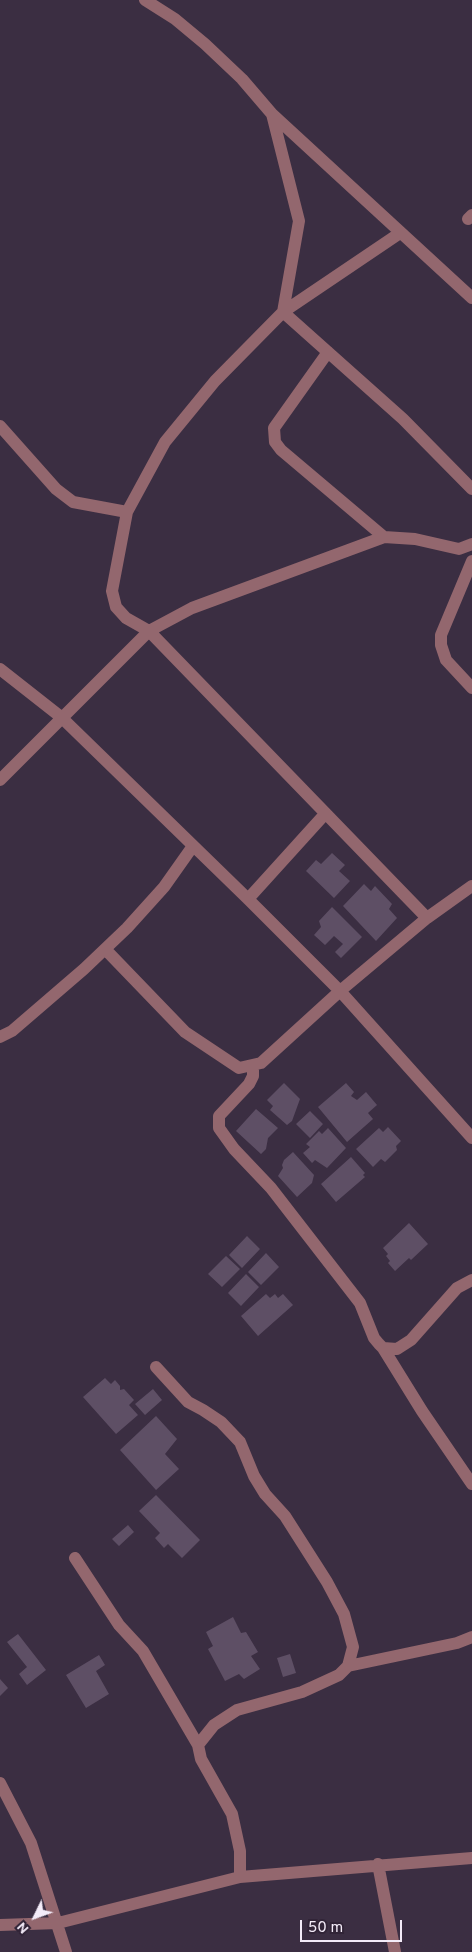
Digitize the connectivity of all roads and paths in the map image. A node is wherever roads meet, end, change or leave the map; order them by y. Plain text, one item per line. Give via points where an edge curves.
1 (145, 0) edge
2 (272, 114) junction
3 (400, 233) junction
4 (472, 298) edge
5 (283, 312) junction
6 (328, 352) junction
7 (0, 426) edge
8 (472, 489) edge
9 (127, 512) junction
10 (384, 537) junction
11 (472, 544) edge
12 (472, 561) edge
13 (148, 631) junction
14 (0, 669) edge
15 (472, 688) edge
16 (61, 717) junction
17 (0, 780) edge
18 (325, 814) junction
19 (193, 846) junction
20 (472, 886) edge
21 (248, 899) junction
22 (427, 918) junction
23 (105, 949) junction
24 (340, 991) junction
25 (0, 1037) edge
26 (253, 1065) junction
27 (472, 1138) edge
28 (472, 1280) edge
29 (383, 1348) junction
30 (156, 1368) dead end
31 (472, 1484) edge
32 (75, 1558) dead end
33 (472, 1637) edge
34 (348, 1666) junction
35 (198, 1745) junction
36 (0, 1783) edge
37 (472, 1858) edge
38 (378, 1864) junction
39 (240, 1877) junction
40 (58, 1923) junction
41 (0, 1924) edge
42 (66, 1952) edge
43 (395, 1952) edge

1 - 2 street via 205,44 242,79
2 - 3 street
2 - 5 street via 299,221
3 - 4 street
3 - 5 street
5 - 6 street
5 - 9 street via 215,381 165,442
6 - 8 street via 403,419
6 - 10 street via 274,428 275,442
7 - 9 street via 56,489 73,502
9 - 13 street via 112,591 116,607 126,618
10 - 11 street via 415,539 459,549
10 - 13 street via 192,608
12 - 15 street via 441,635 440,645 446,660
13 - 16 street
13 - 18 street
14 - 16 street
16 - 17 street
16 - 19 street
18 - 21 street
18 - 22 street
19 - 21 street
19 - 23 street via 164,887
20 - 22 street
21 - 24 street
22 - 24 street
23 - 25 street via 12,1031
23 - 26 street via 184,1032 239,1068
24 - 26 street via 261,1063
24 - 27 street
26 - 29 street via 249,1084 219,1116 219,1128 271,1188 360,1303 374,1338
28 - 29 street via 457,1288 412,1340 397,1349
29 - 31 street
30 - 34 street via 188,1402 215,1418 240,1442 254,1476 285,1516 344,1614 354,1647
32 - 35 street via 119,1625 143,1651
33 - 34 street
34 - 35 street via 339,1675 302,1692 237,1710 214,1725
35 - 39 street via 201,1759 232,1814 240,1851
36 - 40 street via 31,1843
37 - 38 street
38 - 39 street
38 - 43 street
39 - 40 street
40 - 41 street
40 - 42 street

